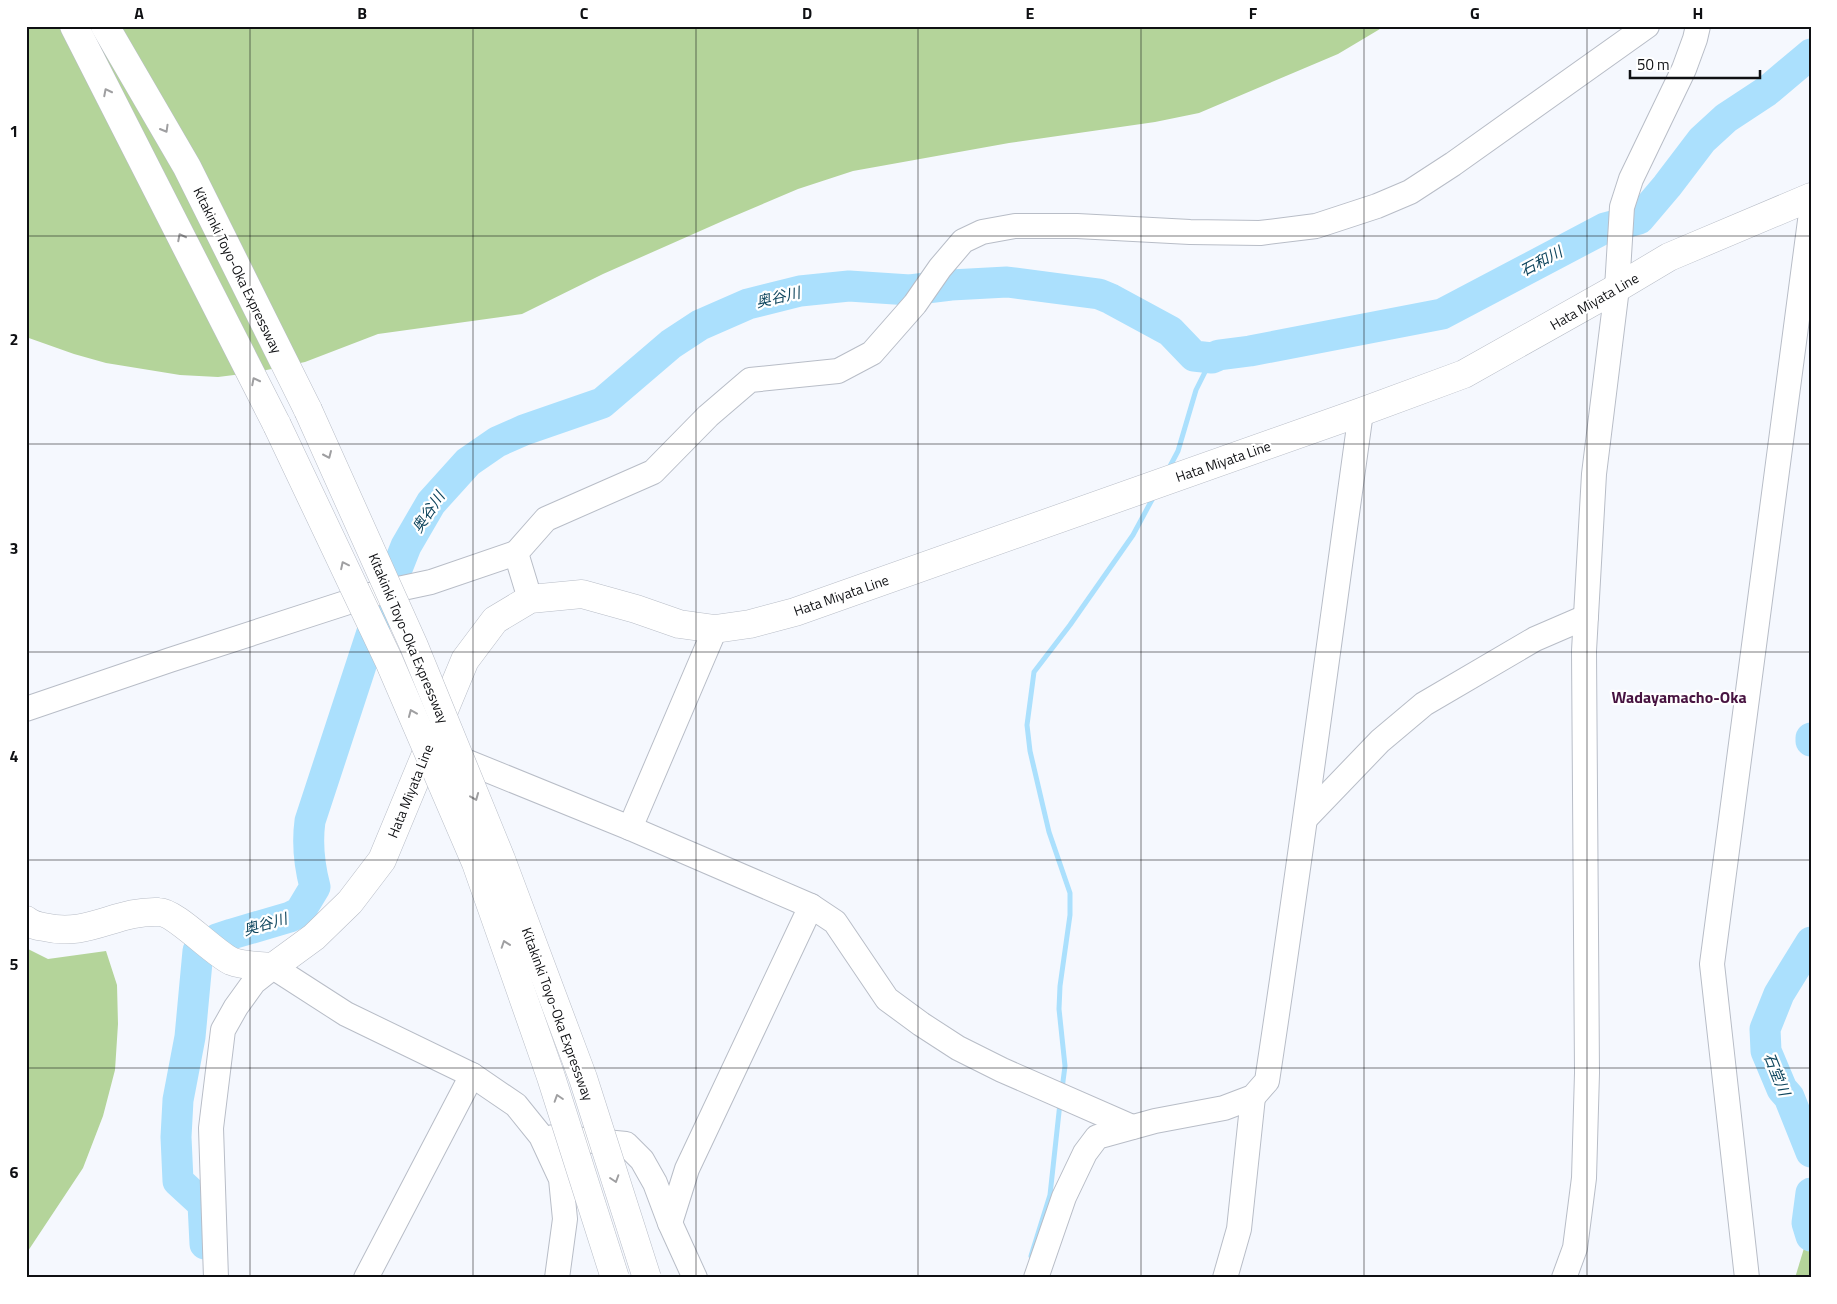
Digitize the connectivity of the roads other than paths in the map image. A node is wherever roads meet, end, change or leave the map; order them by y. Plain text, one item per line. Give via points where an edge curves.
1 (74, 26) edge
2 (105, 26) edge
3 (1647, 26) edge
4 (1698, 26) edge
5 (1811, 197) edge
6 (1811, 213) edge
7 (1617, 288) junction
8 (1361, 412) junction
9 (516, 553) junction
10 (530, 599) junction
11 (1586, 617) junction
12 (715, 629) junction
13 (26, 709) edge
14 (428, 746) junction
15 (1306, 818) junction
16 (630, 828) junction
17 (812, 906) junction
18 (26, 920) edge
19 (273, 967) junction
20 (472, 1074) junction
21 (1253, 1097) junction
22 (1132, 1127) junction
23 (541, 1136) junction
24 (670, 1223) junction
25 (216, 1278) edge
26 (366, 1278) edge
27 (558, 1278) edge
28 (615, 1278) edge
29 (646, 1278) edge
30 (696, 1278) edge
31 (1036, 1278) edge
32 (1225, 1278) edge
33 (1564, 1278) edge
34 (1747, 1278) edge

28 -> 1 main road, Kitakinki Toyo-Oka Expressway, bridge via 551,1077 476,863 389,661 277,425
2 -> 29 main road, Kitakinki Toyo-Oka Expressway, bridge via 187,168 308,410 414,646 501,859 582,1078
3 - 9 street via 1410,192 1316,226 1260,233 1077,226 1015,226 982,232 963,241 872,353 838,371 750,380 708,416 653,472 546,519
4 - 7 street via 1684,69 1631,179 1622,207
5 - 7 main road, Hata Miyata Line via 1669,257
6 - 34 street via 1712,964
7 - 8 main road, Hata Miyata Line via 1464,374
7 - 11 street via 1594,474
8 - 12 main road, Hata Miyata Line via 795,612
8 - 15 street
9 - 10 street
9 - 13 street via 431,582 360,598
10 - 12 main road, Hata Miyata Line via 582,594 679,624
10 - 14 main road, Hata Miyata Line via 495,620 465,660
11 - 15 street via 1535,639 1424,704 1380,741
11 - 33 street via 1587,1073 1584,1178 1575,1248
12 - 16 street
14 - 16 street
14 - 19 main road, Hata Miyata Line via 382,860 350,902 314,938
15 - 21 street via 1266,1081
16 - 17 street
17 - 22 street via 835,922 887,999 921,1024 958,1048 1002,1070
17 - 24 street via 687,1169
18 - 19 main road via 58,931 86,929 130,914 162,912 231,961
19 - 20 street via 346,1014
19 - 25 street via 254,982 223,1030 211,1128
20 - 23 street via 516,1105
20 - 26 street
21 - 22 street via 1224,1108
21 - 32 street via 1239,1229
22 - 31 street via 1097,1137 1085,1153 1064,1197
23 - 24 street via 626,1144 642,1160 655,1183
23 - 27 street via 561,1179 565,1219
24 - 30 street

